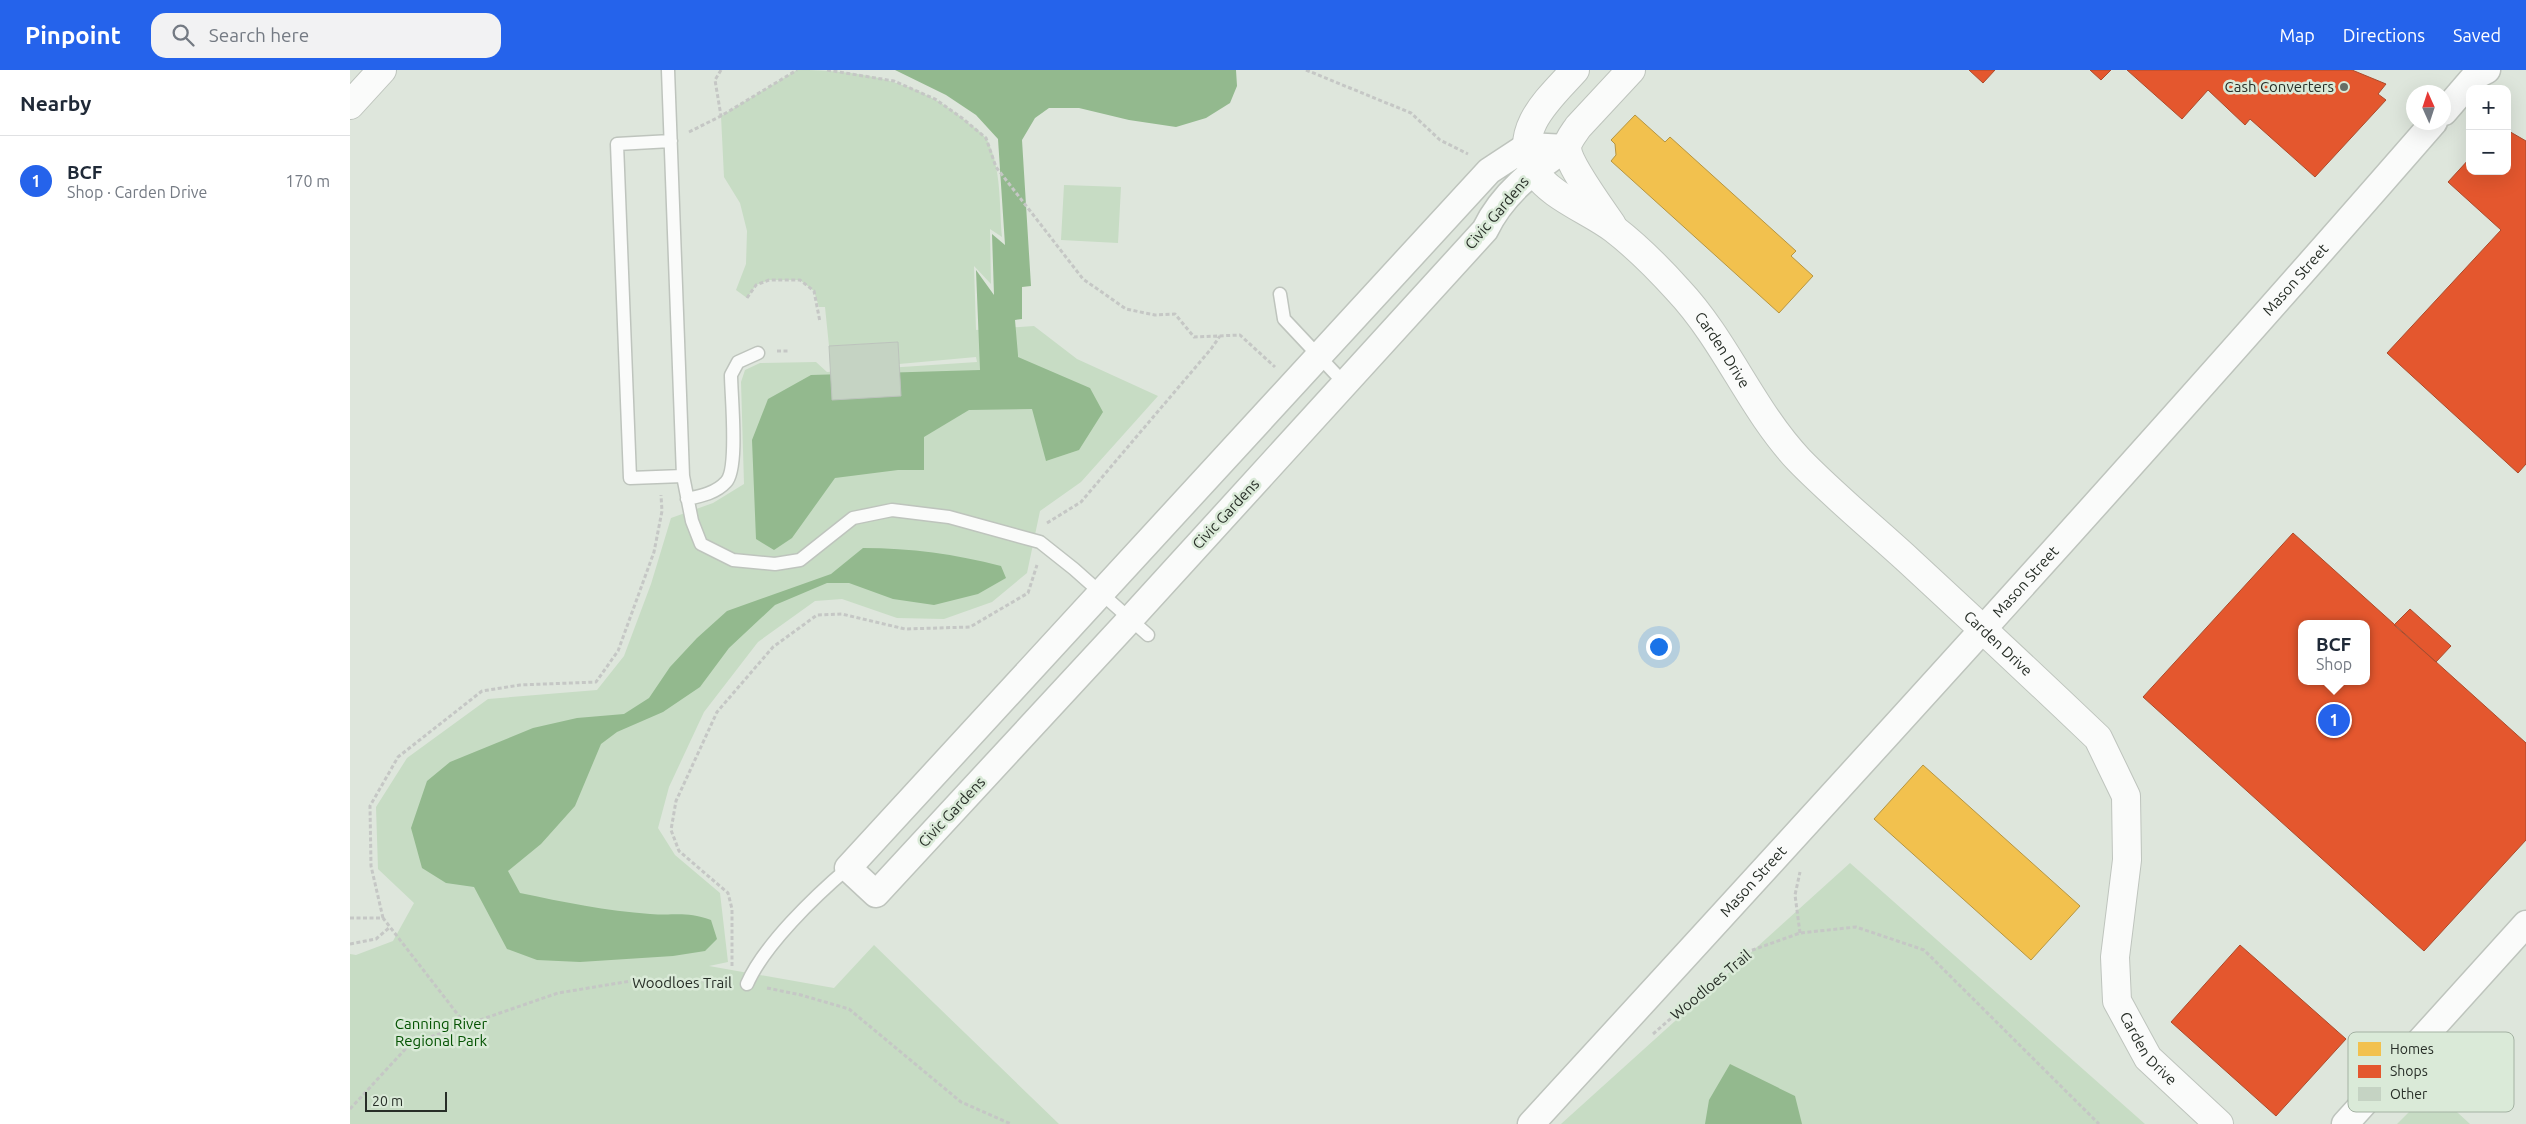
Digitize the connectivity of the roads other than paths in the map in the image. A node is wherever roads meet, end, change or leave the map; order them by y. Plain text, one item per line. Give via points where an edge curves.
1 (382, 70) edge
2 (668, 70) edge
3 (1575, 70) edge
4 (1631, 70) edge
5 (2480, 72) edge
6 (2451, 104) edge
7 (350, 105) edge
8 (2427, 130) edge
9 (671, 141) junction
10 (1567, 148) junction
11 (1530, 158) junction
12 (1614, 229) junction
13 (1280, 294) dead end
14 (758, 353) dead end
15 (1317, 356) junction
16 (1345, 384) junction
17 (683, 476) junction
18 (688, 499) junction
19 (1100, 592) junction
20 (1139, 627) junction
21 (1984, 630) junction
22 (848, 868) junction
23 (2526, 924) edge
24 (747, 984) road end
25 (2428, 1032) edge
26 (2356, 1112) edge
27 (1531, 1124) edge
28 (2219, 1124) edge
29 (2345, 1124) edge

1 - 7 street
2 - 9 lane
3 - 11 street via 1529,127
4 - 10 street via 1578,127
5 - 6 street
8 - 21 street, Mason Street
9 - 17 lane
9 - 17 lane via 617,144 630,478
10 - 11 street, Civic Gardens
10 - 12 street, Carden Drive via 1572,164
11 - 12 street, Carden Drive via 1551,188
11 - 15 street, Civic Gardens via 1489,171
11 - 16 street, Civic Gardens via 1492,214 1485,230
12 - 21 street, Carden Drive via 1678,290 1714,333 1754,400 1798,458
13 - 15 lane via 1284,319
14 - 18 lane via 738,362 731,375 734,461 727,482 709,494
15 - 16 lane
15 - 19 street, Civic Gardens
16 - 20 street, Civic Gardens
17 - 18 lane
18 - 19 lane via 701,544 733,560 775,564 800,560 853,518 892,510 949,517 1040,542
19 - 20 lane
19 - 22 street, Civic Gardens
20 - 22 street, Civic Gardens via 876,894
21 - 27 street, Mason Street
21 - 28 street, Carden Drive via 2098,738 2126,796 2127,860 2115,957 2117,1001 2148,1058
22 - 24 lane via 817,894 754,968
23 - 25 street
26 - 29 street

